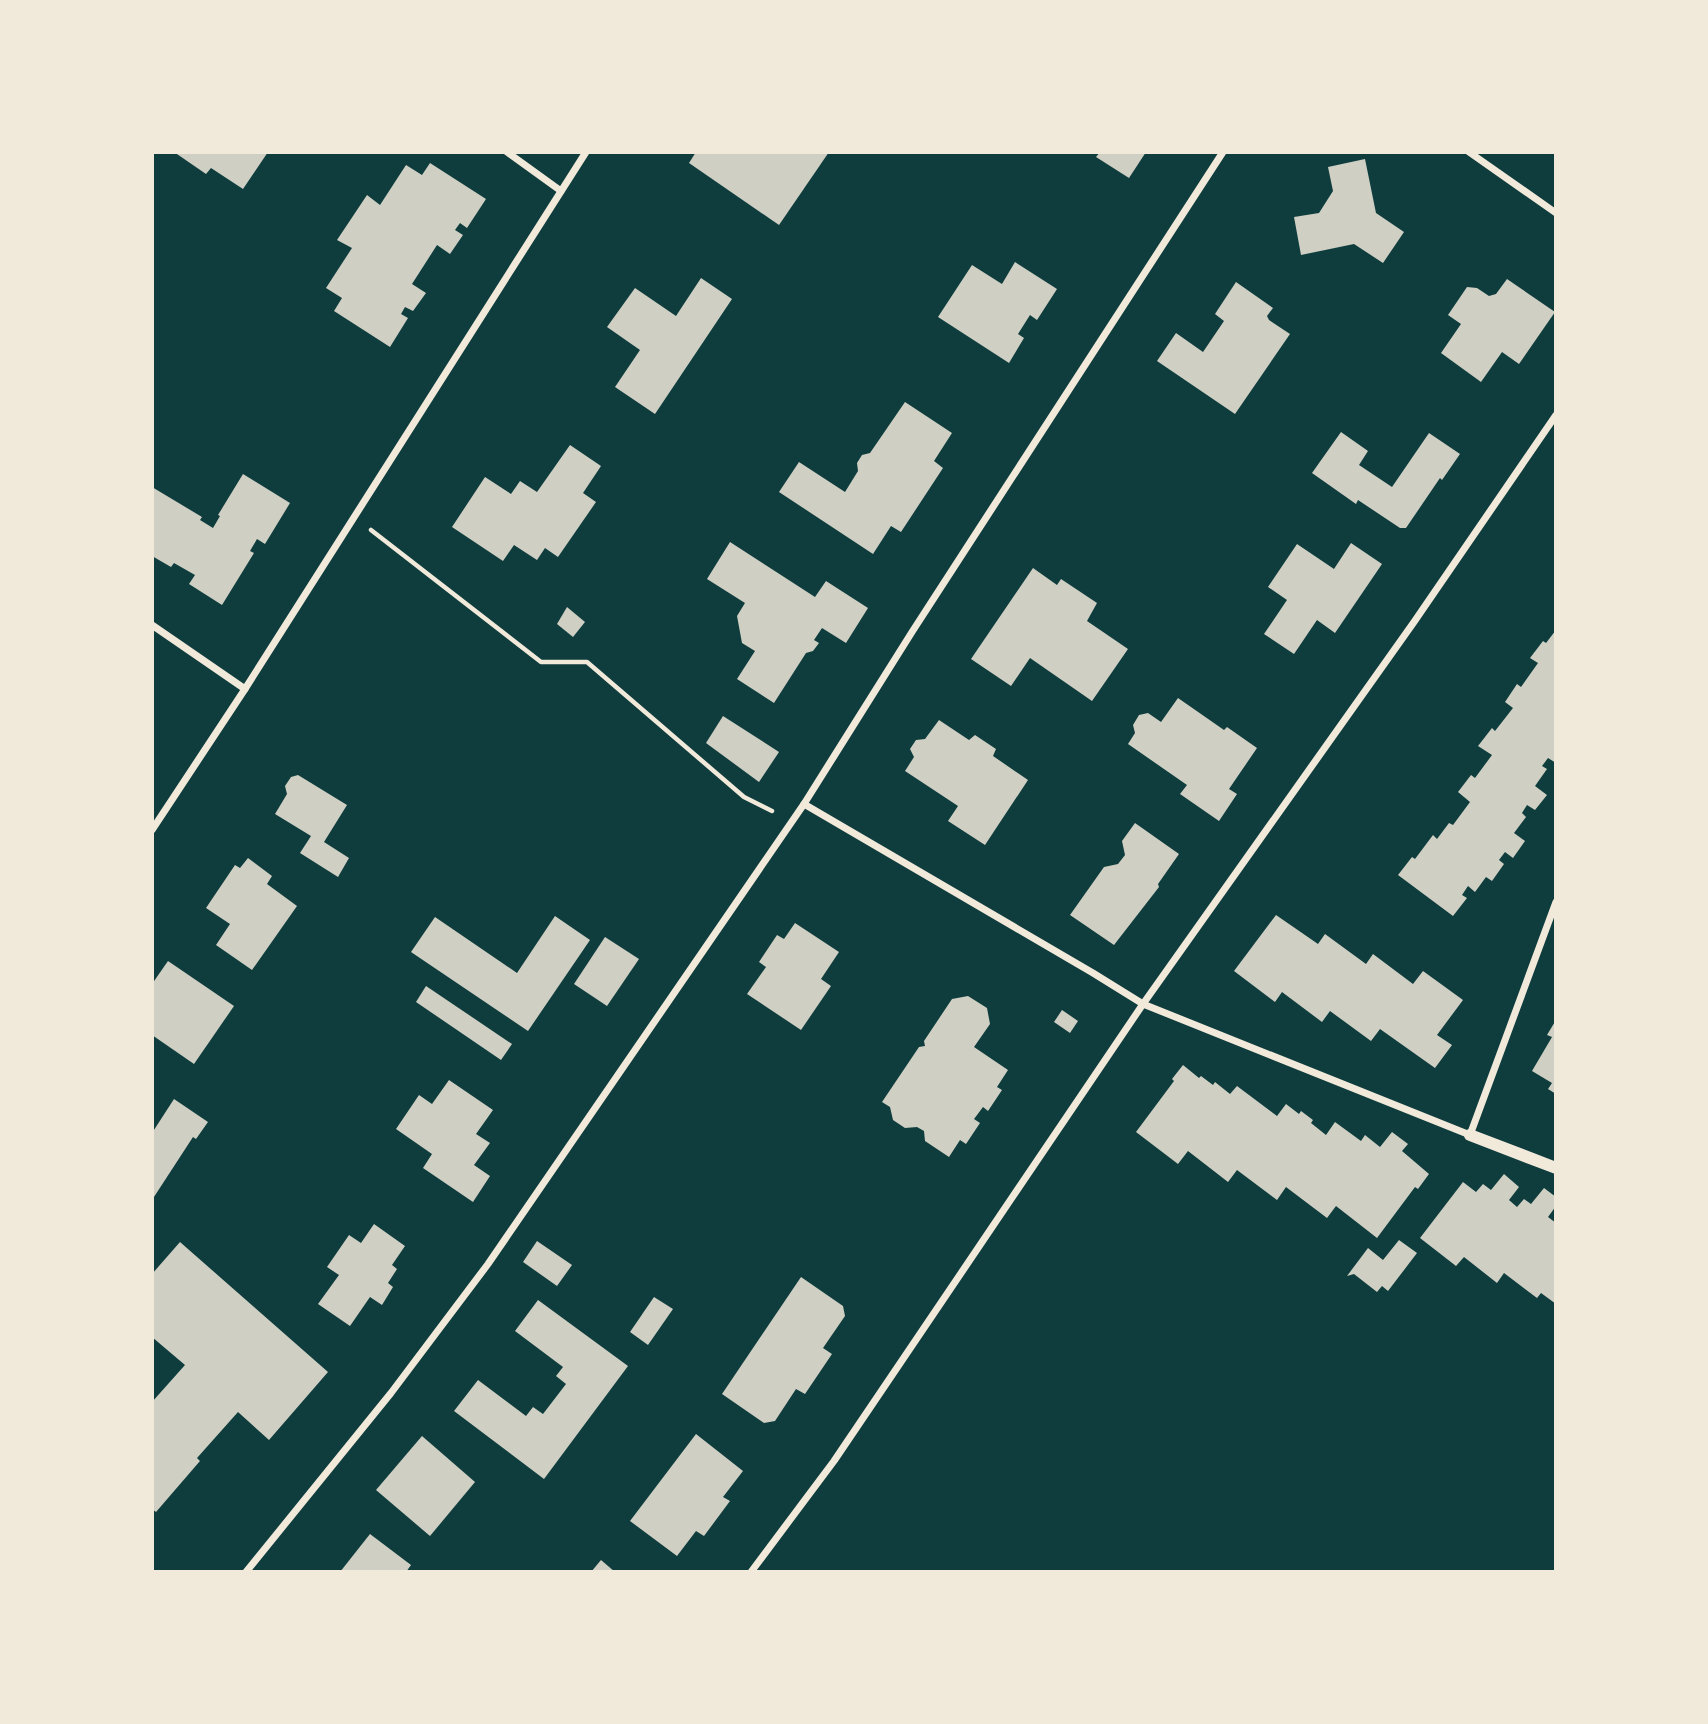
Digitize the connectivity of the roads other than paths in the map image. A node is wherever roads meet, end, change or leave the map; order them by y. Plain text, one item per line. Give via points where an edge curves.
1 (507, 152) edge
2 (586, 152) edge
3 (1223, 152) edge
4 (1469, 152) edge
5 (561, 191) junction
6 (1556, 213) edge
7 (1556, 415) edge
8 (152, 625) edge
9 (245, 689) junction
10 (804, 804) junction
11 (152, 830) edge
12 (1556, 902) edge
13 (1143, 1004) junction
14 (1470, 1135) junction
15 (1556, 1168) edge
16 (246, 1572) edge
17 (751, 1572) edge

1 - 5 street
2 - 5 street
3 - 10 street
4 - 6 street
5 - 9 street
7 - 13 street
8 - 9 street
9 - 11 street
10 - 13 street
10 - 16 street via 488,1264
12 - 14 street
13 - 14 street
13 - 17 street via 834,1461
14 - 15 street

